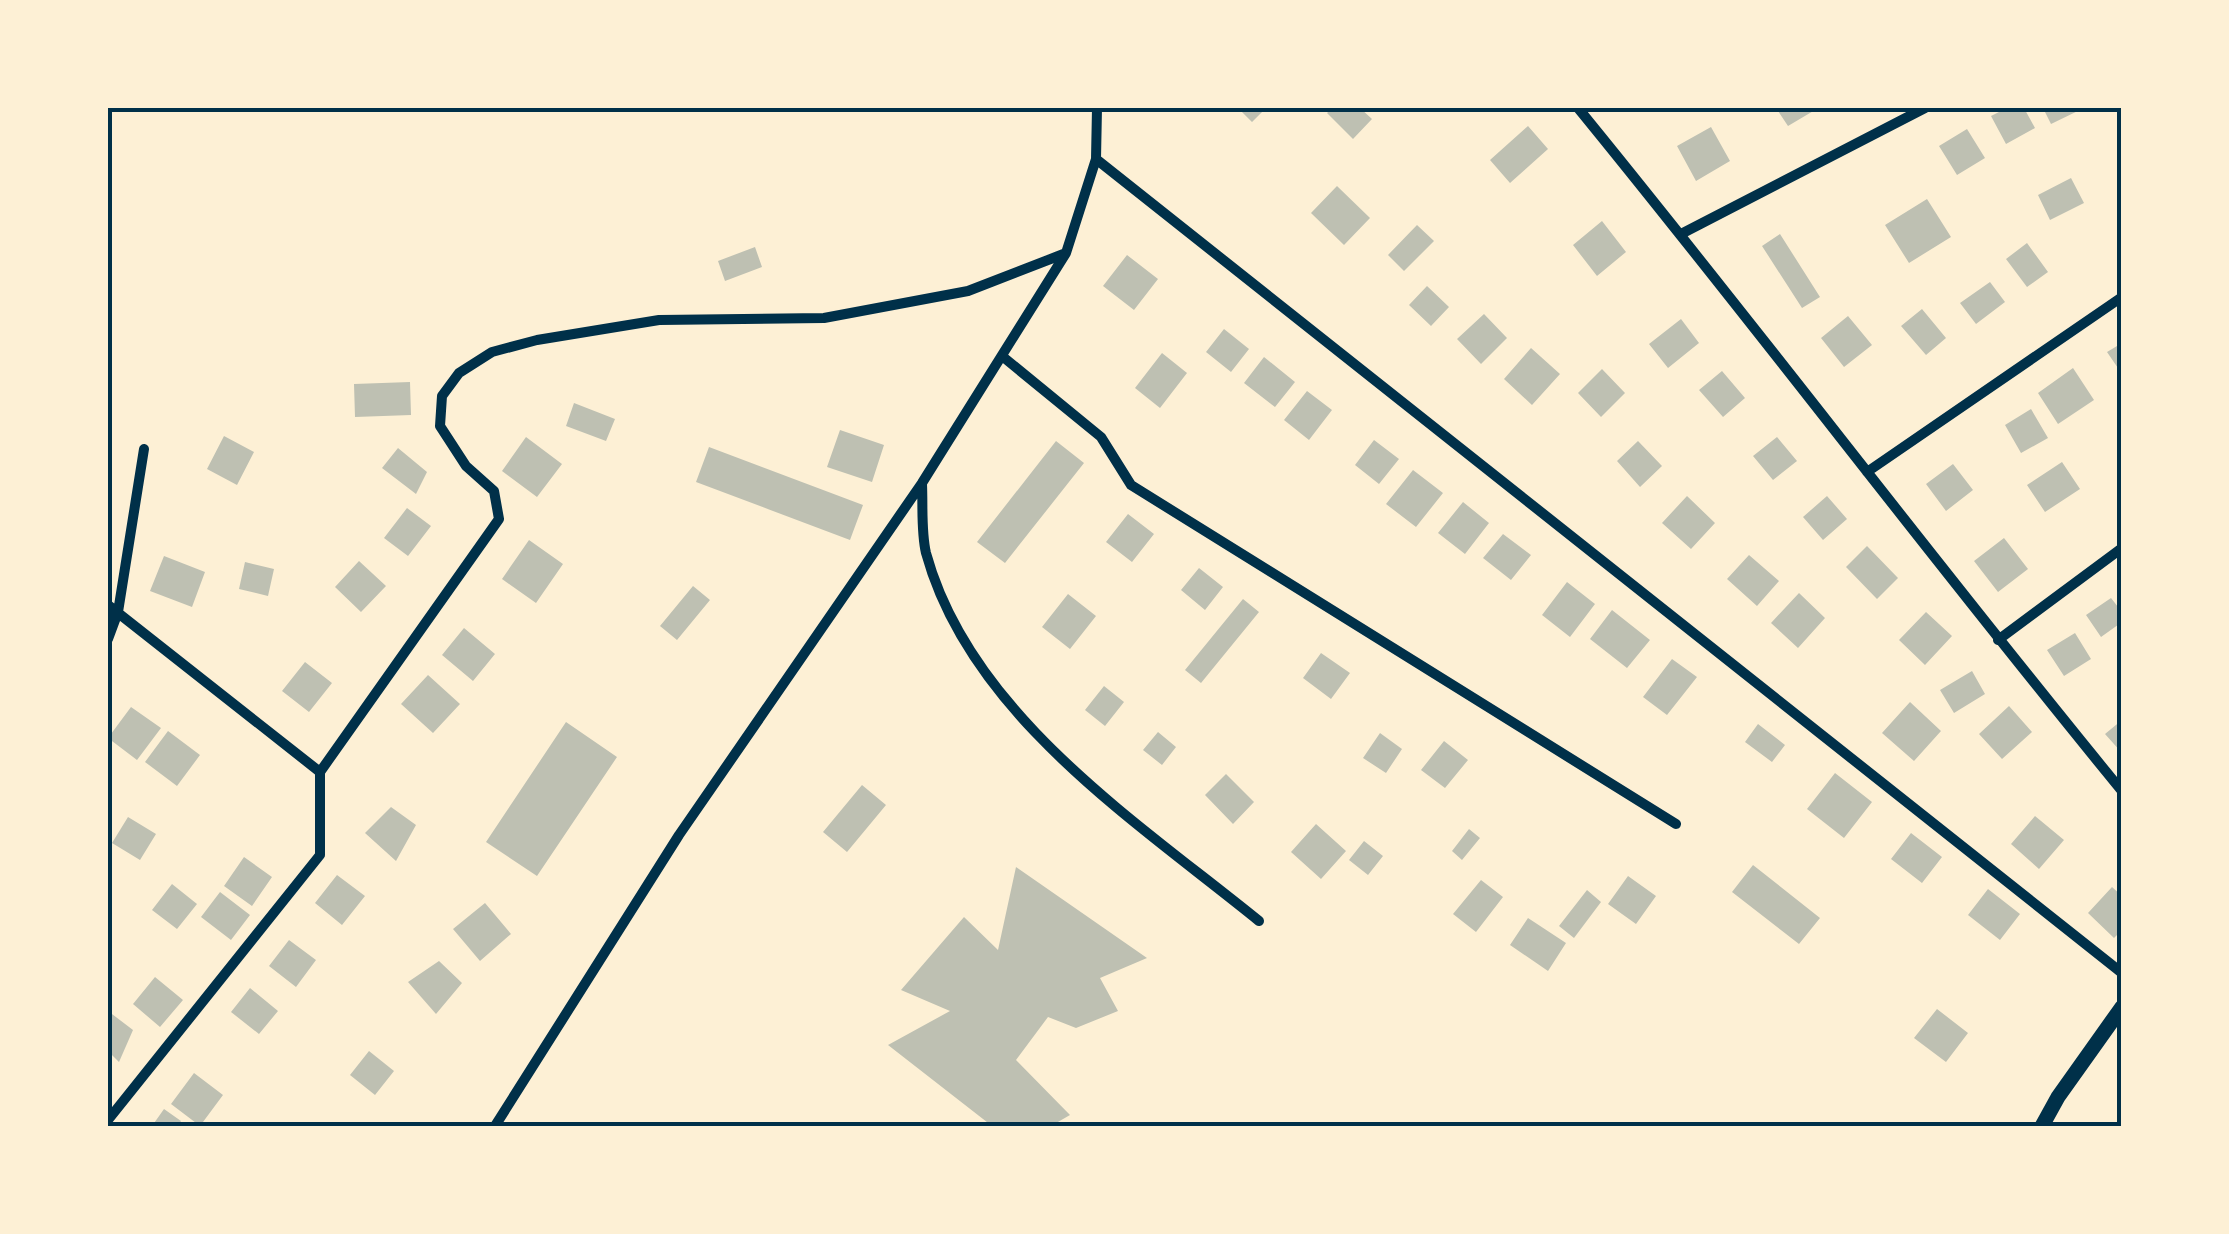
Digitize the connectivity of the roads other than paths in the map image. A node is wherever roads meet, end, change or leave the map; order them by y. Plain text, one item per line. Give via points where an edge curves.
1 (1097, 108) edge
2 (1578, 108) edge
3 (1925, 108) edge
4 (1096, 158) junction
5 (1681, 234) junction
6 (1066, 253) junction
7 (2122, 297) edge
8 (1002, 356) junction
9 (144, 450) dead end
10 (1867, 472) junction
11 (922, 483) junction
12 (2122, 548) edge
13 (113, 608) edge
14 (108, 639) edge
15 (1998, 640) junction
16 (320, 772) junction
17 (2122, 792) edge
18 (1676, 824) dead end
19 (1259, 921) dead end
20 (2122, 972) edge
21 (2122, 1007) edge
22 (108, 1120) edge
23 (495, 1126) edge
24 (2042, 1126) edge

1 - 4 street
2 - 5 street
3 - 5 street
4 - 6 street
4 - 20 street
5 - 10 street
6 - 8 street
6 - 16 street via 968,291 824,318 659,320 537,340 492,352 459,373 442,396 440,426 466,466 494,491 498,519
7 - 10 street
8 - 11 street
8 - 18 street via 1101,437 1131,485
9 - 13 street
10 - 15 street
11 - 19 street via 926,550 951,617 987,678 1034,734
11 - 23 street via 679,835
12 - 15 street
13 - 14 street
13 - 16 street
15 - 17 street
16 - 22 street via 320,855
21 - 24 street

